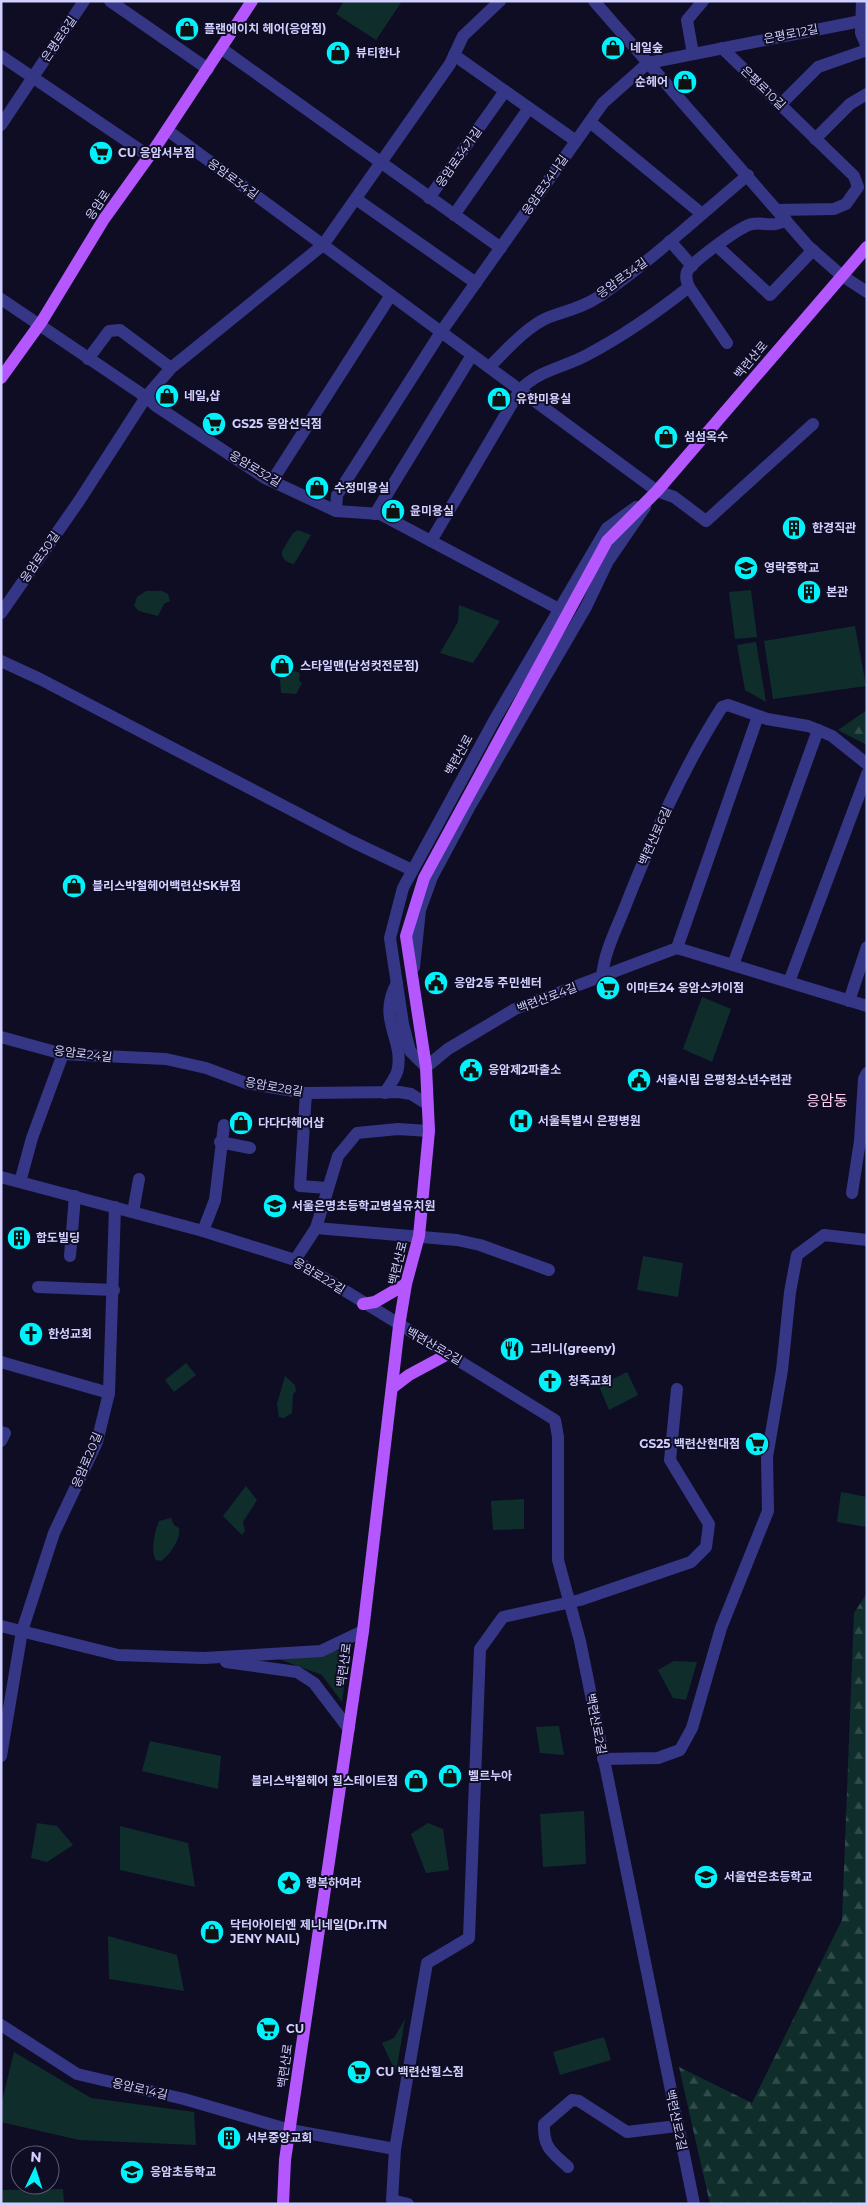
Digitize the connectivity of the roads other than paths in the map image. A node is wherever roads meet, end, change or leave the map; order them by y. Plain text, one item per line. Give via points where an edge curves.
1 (84, 1) edge
2 (110, 1) edge
3 (252, 1) edge
4 (703, 1) edge
5 (862, 1) edge
6 (494, 3) edge
7 (602, 4) edge
8 (861, 21) junction
9 (722, 48) junction
10 (222, 49) junction
11 (867, 49) edge
12 (692, 54) junction
13 (454, 55) junction
14 (1, 56) edge
15 (648, 63) junction
16 (208, 69) junction
17 (34, 77) junction
18 (506, 91) junction
19 (867, 94) edge
20 (780, 105) junction
21 (529, 108) junction
22 (590, 122) junction
23 (1, 125) edge
24 (167, 130) junction
25 (815, 139) junction
26 (576, 141) junction
27 (149, 156) junction
28 (380, 164) junction
29 (748, 175) junction
30 (861, 179) edge
31 (429, 198) junction
32 (356, 199) junction
33 (777, 210) junction
34 (702, 214) junction
35 (454, 216) junction
36 (786, 220) junction
37 (670, 241) junction
38 (323, 245) junction
39 (717, 246) junction
40 (867, 247) edge
41 (501, 248) junction
42 (813, 250) junction
43 (692, 266) junction
44 (842, 275) junction
45 (476, 284) junction
46 (689, 287) junction
47 (867, 292) edge
48 (391, 295) junction
49 (1, 298) edge
50 (39, 324) junction
51 (441, 332) junction
52 (726, 342) dead end
53 (472, 355) junction
54 (88, 359) junction
55 (171, 368) junction
56 (489, 368) junction
57 (1, 378) edge
58 (520, 390) junction
59 (146, 397) junction
60 (813, 424) dead end
61 (272, 481) junction
62 (657, 491) junction
63 (336, 511) junction
64 (375, 514) junction
65 (432, 542) junction
66 (559, 609) junction
67 (1, 613) edge
68 (1, 661) edge
69 (758, 716) junction
70 (818, 730) junction
71 (867, 764) edge
72 (867, 774) edge
73 (412, 870) junction
74 (867, 947) edge
75 (677, 948) junction
76 (733, 965) junction
77 (602, 977) junction
78 (789, 982) junction
79 (397, 983) junction
80 (849, 1000) junction
81 (867, 1006) edge
82 (1, 1037) edge
83 (62, 1054) junction
84 (166, 1059) joint
85 (426, 1067) junction
86 (867, 1073) edge
87 (306, 1093) junction
88 (385, 1093) junction
89 (427, 1104) junction
90 (224, 1125) dead end
91 (429, 1130) junction
92 (220, 1142) junction
93 (250, 1148) dead end
94 (1, 1177) edge
95 (139, 1179) dead end
96 (20, 1182) junction
97 (327, 1188) junction
98 (852, 1193) dead end
99 (74, 1196) junction
100 (115, 1207) junction
101 (133, 1212) junction
102 (316, 1228) junction
103 (203, 1231) junction
104 (419, 1236) junction
105 (867, 1240) edge
106 (70, 1256) dead end
107 (295, 1260) junction
108 (549, 1270) dead end
109 (406, 1284) junction
110 (38, 1287) dead end
111 (114, 1290) junction
112 (363, 1304) junction
113 (399, 1326) junction
114 (448, 1354) junction
115 (1, 1362) edge
116 (392, 1388) junction
117 (677, 1389) dead end
118 (109, 1393) junction
119 (1, 1432) edge
120 (1, 1441) edge
121 (569, 1603) junction
122 (1, 1626) edge
123 (363, 1630) junction
124 (22, 1631) junction
125 (204, 1658) junction
126 (349, 1729) junction
127 (1, 1756) edge
128 (603, 1759) junction
129 (2, 2028) edge
130 (677, 2126) junction
131 (290, 2130) junction
132 (395, 2149) junction
133 (568, 2167) dead end
134 (283, 2204) edge
135 (408, 2204) edge
136 (694, 2204) edge

1 - 17 street, 은평로8길
2 - 16 street
3 - 10 main road, 응암로
4 - 12 street via 687,20
5 - 8 street
6 - 13 street via 462,36
7 - 15 street
8 - 9 street, 은평로12길
8 - 11 street via 861,33
9 - 12 street
9 - 20 street, 은평로10길
10 - 16 main road, 응암로
10 - 28 street
11 - 20 street via 818,67
12 - 15 street
13 - 18 street
13 - 28 street
14 - 17 street
15 - 22 street, 응암로34나길 via 603,102
15 - 29 street
16 - 24 main road, 응암로
17 - 23 street, 은평로8길
17 - 27 street
18 - 21 street
18 - 31 street, 응암로34가길
19 - 25 street via 850,104
20 - 25 street, 은평로10길
21 - 26 street
21 - 35 street
22 - 26 street, 응암로34나길
22 - 34 street
24 - 27 main road, 응암로
24 - 38 street, 응암로34길
25 - 30 street, 은평로10길
26 - 41 street, 응암로34나길
27 - 50 main road, 응암로 via 104,219
28 - 31 street, 응암로34가길
28 - 32 street
29 - 33 street
29 - 34 street, 응암로34길
30 - 33 street, 은평로10길 via 846,204 834,209
31 - 35 street
32 - 38 street
32 - 45 street
33 - 36 street
34 - 37 street, 응암로34길
35 - 41 street
36 - 39 street via 778,225 752,224
36 - 42 street
37 - 43 street
37 - 56 street, 응암로34길 via 598,297 572,312 546,319 526,333
38 - 48 street, 응암로34길
38 - 55 street
39 - 42 street via 770,295
39 - 43 street
40 - 44 main road, 백련산로
41 - 45 street, 응암로34나길
42 - 44 street
43 - 46 street via 685,278
44 - 47 street
44 - 62 main road, 백련산로
45 - 51 street, 응암로34나길
46 - 52 street
46 - 58 street via 626,333 585,356 531,378
48 - 51 street, 응암로34길
48 - 61 street
49 - 50 street, 응암로32길
50 - 54 street, 응암로32길
50 - 57 main road, 응암로
51 - 53 street, 응암로34길
51 - 63 street via 337,495
53 - 56 street, 응암로34길
53 - 64 street
54 - 55 street via 109,331 120,330
54 - 59 street, 응암로32길
55 - 59 street
56 - 58 street, 응암로34길
58 - 62 street, 응암로34길
58 - 65 street
59 - 61 street, 응암로32길
59 - 67 street, 응암로30길
60 - 62 street, 응암로34길 via 706,521 674,497
61 - 63 street, 응암로32길
62 - 66 street, 백련산로 via 607,528
62 - 85 main road, 백련산로 via 607,541 424,878 406,936
63 - 64 street, 응암로32길
64 - 65 street, 응암로32길
65 - 66 street, 응암로32길
66 - 73 street, 백련산로
68 - 73 street
69 - 70 street
69 - 75 street
69 - 77 street, 백련산로6길 via 722,707 696,747 647,853 608,950
70 - 71 street via 832,736
70 - 76 street
72 - 78 street
73 - 79 street, 백련산로 via 403,888 390,938
74 - 80 street
75 - 76 street
75 - 77 street, 백련산로4길
76 - 78 street
77 - 85 street, 백련산로4길 via 515,1010 448,1049
78 - 80 street
79 - 85 street, 백련산로 via 410,1051
79 - 88 street via 390,996 389,1011 398,1067
80 - 81 street
82 - 83 street, 응암로24길
83 - 84 street, 응암로24길
83 - 96 street
84 - 87 street, 응암로28길 via 206,1068 246,1083
85 - 89 main road, 백련산로
86 - 98 street
87 - 88 street, 응암로28길
87 - 97 street via 300,1186
88 - 89 street, 응암로28길 via 411,1094
89 - 91 main road, 백련산로
90 - 92 street
91 - 97 street via 357,1133 338,1156
91 - 104 main road, 백련산로
92 - 93 street
92 - 103 street via 215,1200
94 - 96 street, 응암로22길
95 - 101 street
96 - 99 street, 응암로22길
97 - 102 street
99 - 100 street, 응암로22길
99 - 106 street
100 - 101 street, 응암로22길
100 - 111 street
101 - 103 street, 응암로22길
102 - 104 street
102 - 107 street
103 - 107 street, 응암로22길
104 - 108 street via 480,1245
104 - 109 main road, 백련산로
105 - 128 street via 824,1235 797,1255 767,1457 768,1511 721,1628 692,1728 680,1750 658,1758
107 - 112 street, 응암로22길
109 - 112 main road via 375,1302
109 - 113 main road, 백련산로
110 - 111 street
111 - 118 street
112 - 113 street, 응암로22길
113 - 114 street, 백련산로2길
113 - 116 main road, 백련산로
114 - 116 main road
114 - 121 street, 백련산로2길 via 555,1420 558,1437 558,1560
115 - 118 street
116 - 123 main road, 백련산로
117 - 121 street via 670,1460 709,1524 706,1547 691,1562
118 - 124 street, 응암로20길 via 97,1442 54,1533
119 - 120 street via 5,1433
121 - 128 street, 백련산로2길 via 580,1641
121 - 132 street via 503,1617 480,1648 469,1938 427,1963
122 - 124 street
123 - 125 street via 321,1651
123 - 126 main road, 백련산로
124 - 125 street via 118,1655
124 - 127 street, 응암로20길
125 - 126 street via 297,1672 314,1683
126 - 131 main road, 백련산로
128 - 130 street, 백련산로2길
129 - 131 street, 응암로14길 via 77,2074 184,2099
130 - 133 street via 627,2132 572,2100 544,2124 543,2136 546,2147
130 - 136 street, 백련산로2길
131 - 132 street, 응암로14길
131 - 134 main road, 백련산로 via 284,2165
132 - 135 street via 392,2200

